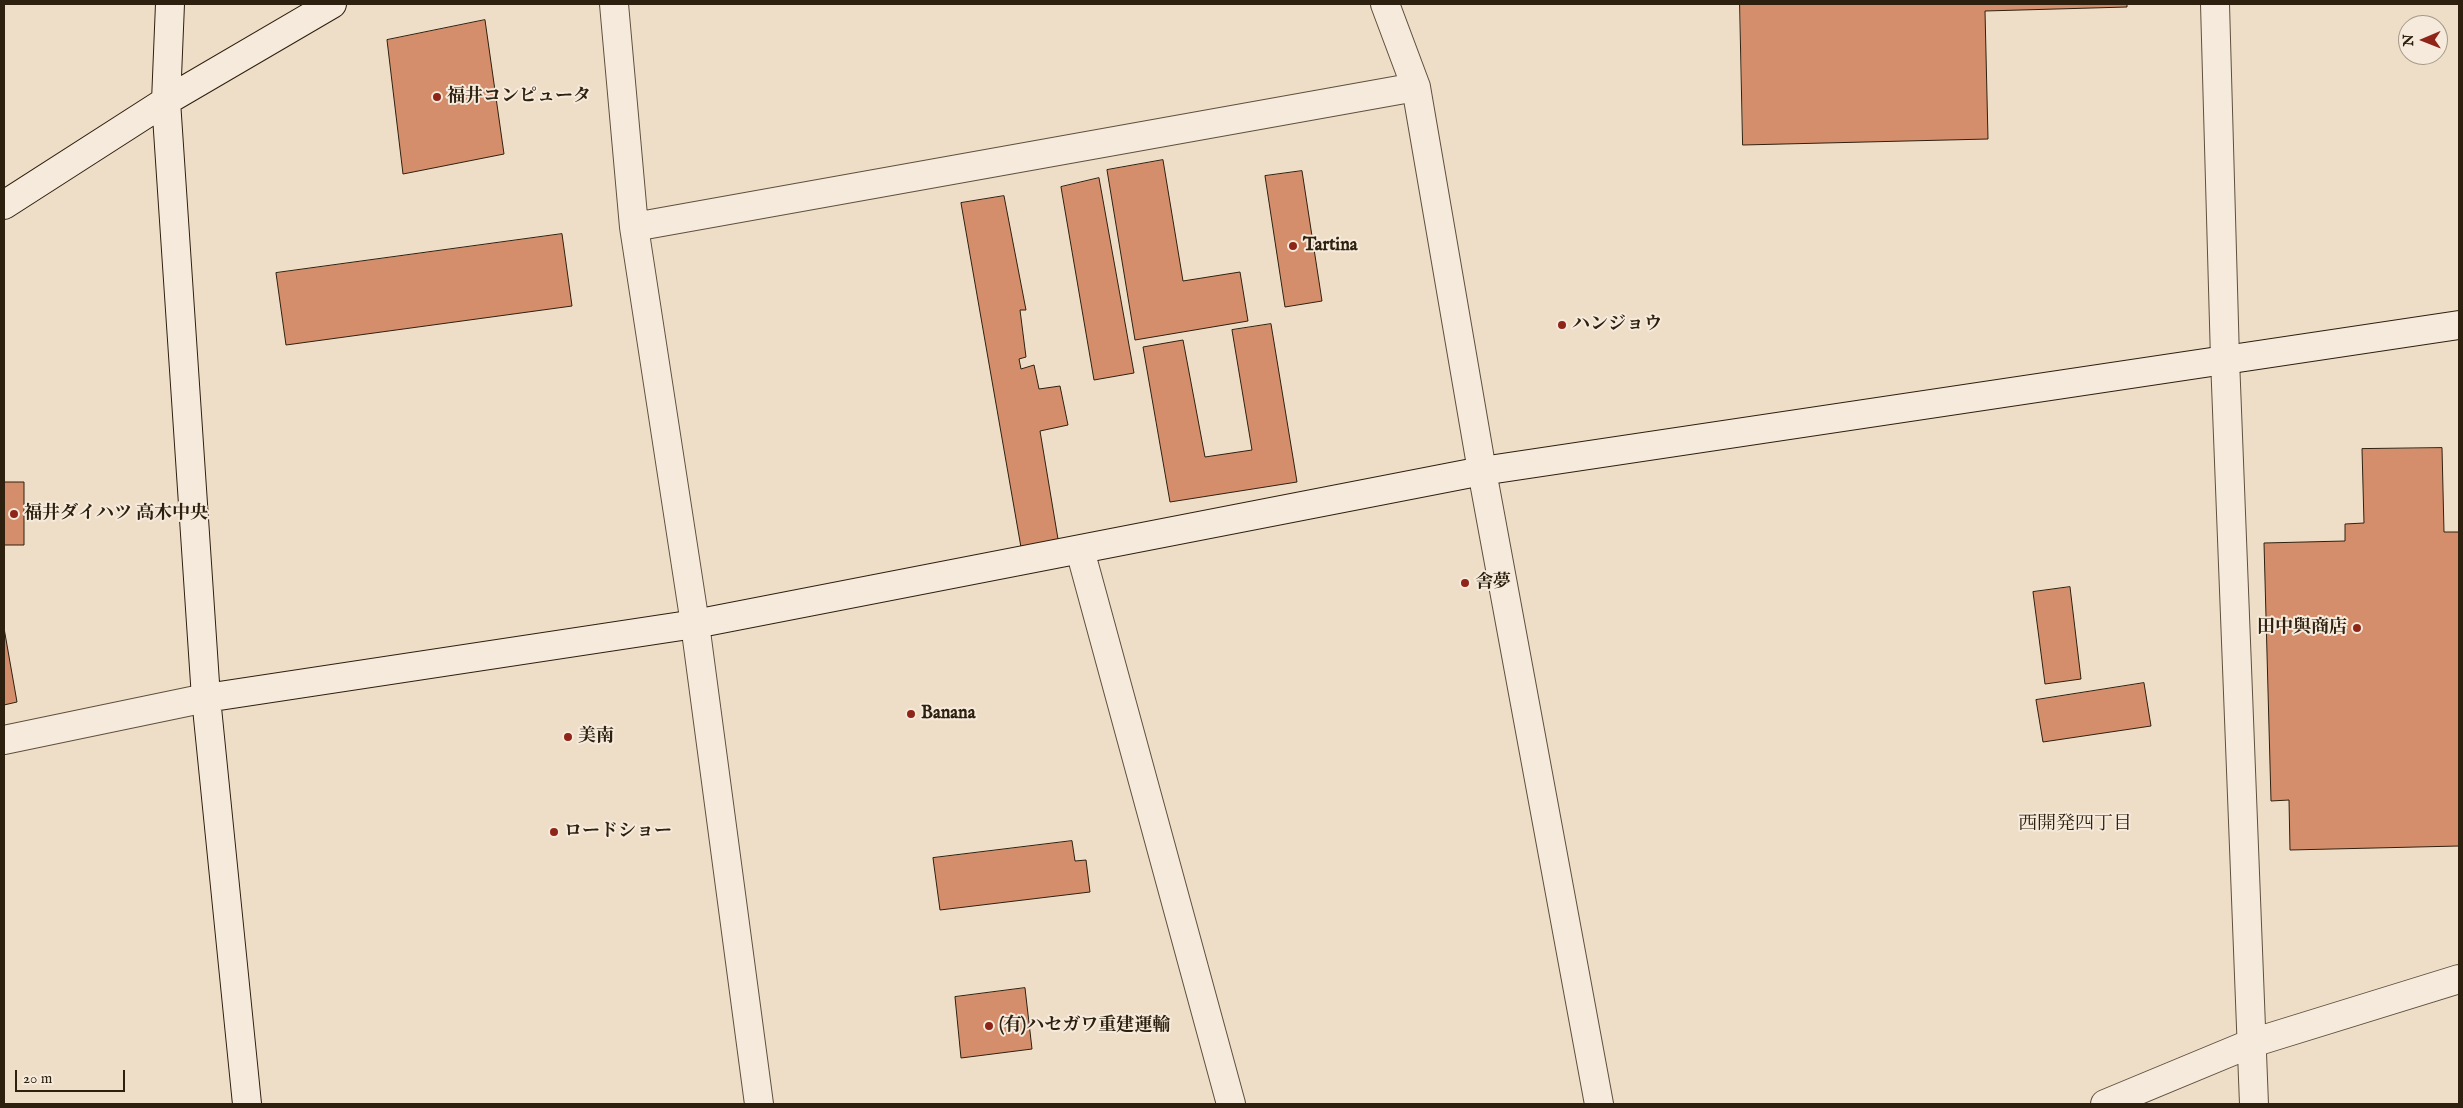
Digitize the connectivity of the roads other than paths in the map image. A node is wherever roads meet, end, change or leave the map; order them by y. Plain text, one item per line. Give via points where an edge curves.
1 (170, 4) edge
2 (332, 4) edge
3 (614, 4) edge
4 (1385, 4) edge
5 (2215, 4) edge
6 (1416, 87) junction
7 (166, 101) junction
8 (4, 205) edge
9 (634, 227) junction
10 (2459, 325) edge
11 (2225, 358) junction
12 (1482, 471) junction
13 (1080, 550) junction
14 (696, 624) junction
15 (206, 698) junction
16 (4, 740) edge
17 (2459, 980) edge
18 (2252, 1043) junction
19 (247, 1104) edge
20 (758, 1104) edge
21 (1231, 1104) edge
22 (1599, 1104) edge
23 (2105, 1104) edge
24 (2254, 1104) edge

1 - 7 street
2 - 7 street
3 - 9 street
4 - 6 street
5 - 11 street
6 - 9 street
6 - 12 street
7 - 8 street
7 - 15 street
9 - 14 street
10 - 11 street
11 - 12 street
11 - 18 street
12 - 13 street
12 - 22 street
13 - 14 street
13 - 21 street
14 - 15 street
14 - 20 street
15 - 16 street
15 - 19 street
17 - 18 street
18 - 23 street
18 - 24 street

